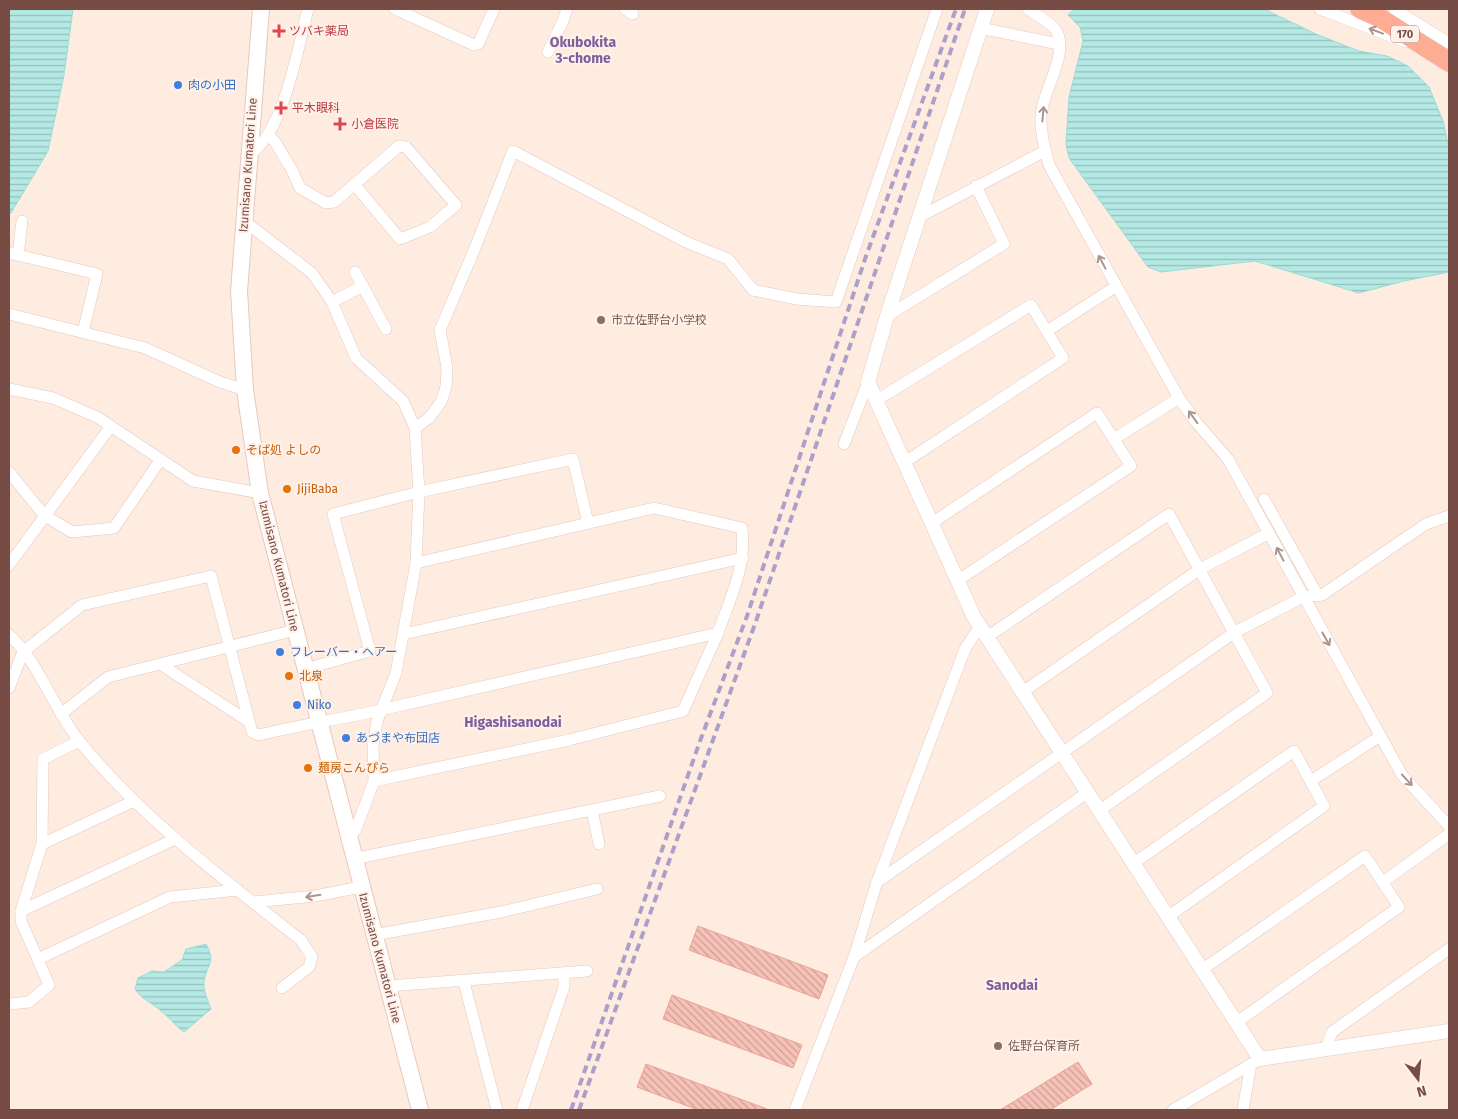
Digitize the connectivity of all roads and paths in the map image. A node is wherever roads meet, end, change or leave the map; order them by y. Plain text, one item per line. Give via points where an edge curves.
1 (261, 9) edge
2 (308, 9) edge
3 (395, 9) edge
4 (494, 9) edge
5 (567, 9) edge
6 (937, 9) edge
7 (987, 9) edge
8 (1028, 9) edge
9 (1320, 9) edge
10 (1360, 9) edge
11 (1394, 9) edge
12 (980, 28) junction
13 (1059, 44) junction
14 (548, 52) dead end
15 (1445, 53) edge
16 (268, 134) junction
17 (1045, 151) junction
18 (249, 155) junction
19 (354, 184) junction
20 (976, 186) junction
21 (921, 216) junction
22 (22, 221) dead end
23 (244, 221) junction
24 (14, 254) edge
25 (355, 272) dead end
26 (362, 286) junction
27 (1116, 287) junction
28 (332, 302) junction
29 (9, 314) edge
30 (887, 316) junction
31 (386, 329) dead end
32 (83, 332) junction
33 (1047, 332) junction
34 (868, 382) junction
35 (9, 389) edge
36 (245, 390) junction
37 (1179, 398) junction
38 (877, 400) junction
39 (111, 426) junction
40 (415, 428) junction
41 (1114, 439) junction
42 (844, 444) dead end
43 (162, 459) junction
44 (905, 462) junction
45 (9, 472) edge
46 (419, 492) junction
47 (260, 493) junction
48 (1264, 499) dead end
49 (44, 515) junction
50 (1449, 516) edge
51 (588, 523) junction
52 (932, 523) junction
53 (1269, 533) junction
54 (743, 558) junction
55 (416, 562) junction
56 (9, 565) edge
57 (1200, 569) junction
58 (957, 581) junction
59 (1303, 596) junction
60 (1318, 596) junction
61 (295, 630) junction
62 (983, 631) junction
63 (1235, 632) junction
64 (404, 634) junction
65 (718, 634) junction
66 (9, 635) edge
67 (229, 647) junction
68 (23, 652) junction
69 (160, 664) junction
70 (305, 669) junction
71 (9, 688) edge
72 (1024, 691) junction
73 (382, 710) junction
74 (61, 714) junction
75 (248, 720) junction
76 (318, 722) junction
77 (1380, 736) junction
78 (79, 741) junction
79 (1064, 754) junction
80 (1311, 781) junction
81 (374, 782) junction
82 (1088, 792) junction
83 (660, 796) dead end
84 (134, 801) junction
85 (592, 810) junction
86 (1100, 810) junction
87 (1449, 826) edge
88 (1449, 834) edge
89 (175, 839) junction
90 (348, 839) junction
91 (42, 844) junction
92 (599, 844) dead end
93 (354, 858) junction
94 (1134, 863) junction
95 (878, 882) junction
96 (1383, 882) junction
97 (361, 887) junction
98 (598, 889) dead end
99 (238, 890) junction
100 (254, 902) junction
101 (21, 912) junction
102 (1169, 916) junction
103 (374, 935) junction
104 (1449, 950) edge
105 (854, 957) junction
106 (38, 959) junction
107 (1203, 969) junction
108 (587, 971) dead end
109 (564, 973) junction
110 (464, 982) junction
111 (388, 986) junction
112 (282, 988) dead end
113 (9, 1004) edge
114 (1237, 1022) junction
115 (1449, 1031) edge
116 (1326, 1048) junction
117 (1256, 1061) junction
118 (420, 1110) edge
119 (497, 1110) edge
120 (522, 1110) edge
121 (795, 1110) edge
122 (1173, 1110) edge
123 (1244, 1110) edge

1 - 18 main road, Izumisano Kumatori Line
2 - 16 street via 290,86
3 - 4 street via 474,45 478,44
5 - 14 street
6 - 40 street via 836,302 753,290 728,259 686,242 512,152 440,330 447,368 441,402 429,418
7 - 12 street
8 - 13 street via 1056,30
15 -> 9 street
10 - 15 highway, 170
11 - 15 street
12 - 13 street
12 - 21 street
17 -> 13 street via 1041,115 1059,56
16 - 18 street via 259,149
16 - 19 street via 305,192 326,203 334,202
17 - 20 street
27 -> 17 street via 1049,165
18 - 23 main road, Izumisano Kumatori Line
19 - 19 street via 398,146 406,147 456,205 430,227 400,239
20 - 21 street
20 - 30 street via 1004,244
21 - 30 street
22 - 24 street
23 - 28 street via 312,273
23 - 36 main road, Izumisano Kumatori Line via 239,291
24 - 32 street via 97,274
25 - 26 street
26 - 28 street
26 - 31 street
27 - 33 street
27 - 37 street
28 - 40 street via 356,358 404,401
29 - 32 street
30 - 34 street
32 - 36 street via 145,348
33 - 38 street via 1031,305
33 - 44 street via 1063,358
34 - 38 street
34 - 42 street
35 - 39 street via 53,398
36 - 47 main road, Izumisano Kumatori Line
37 - 41 street
53 -> 37 street via 1228,459
38 - 44 street
39 - 43 street
39 - 49 street
40 - 46 street
41 - 52 street via 1097,413
41 - 58 street via 1131,466
43 - 47 street via 193,481
43 - 49 street via 114,528 72,532
44 - 52 street
45 - 49 street
46 - 51 street via 574,459
46 - 55 street
46 - 70 street via 333,514 370,651
47 - 61 main road, Izumisano Kumatori Line
48 - 60 street
49 - 56 street
50 - 60 street via 1426,524
51 - 54 street via 654,508 742,528
51 - 55 street
52 - 58 street
53 - 57 street
59 -> 53 street
54 - 64 street
54 - 65 street
55 - 64 street
57 - 62 street via 1169,514
57 - 63 street
57 - 72 street
58 - 62 street
59 - 60 street
59 - 63 street
59 -> 77 street
61 - 67 street
61 - 70 main road, Izumisano Kumatori Line
62 - 72 street
62 - 95 street via 965,649
63 - 79 street
63 - 86 street via 1267,693
64 - 73 street via 396,673
65 - 73 street
65 - 81 street via 683,711 569,740
66 - 68 street
67 - 68 street via 211,576 82,605
67 - 69 street
67 - 75 street
68 - 71 street
68 - 74 street
69 - 74 street via 108,677
69 - 75 street
70 - 76 main road, Izumisano Kumatori Line
72 - 79 street
73 - 76 street
73 - 81 street via 376,721 373,745
74 - 78 street
75 - 76 street via 252,732 259,735
76 - 90 main road, Izumisano Kumatori Line
77 - 80 street
77 -> 87 street via 1402,775
78 - 84 street
78 - 91 street via 43,759
79 - 82 street
79 - 95 street
80 - 94 street via 1294,751
80 - 102 street via 1324,806
81 - 90 street via 356,830
82 - 86 street
82 - 105 street
83 - 85 street
84 - 89 street
84 - 91 street
85 - 92 street
85 - 93 street
86 - 94 street
88 - 96 street
89 - 99 street
89 - 101 street
90 - 93 main road, Izumisano Kumatori Line
91 - 101 street
93 - 97 main road, Izumisano Kumatori Line
94 - 102 street
95 - 105 street
96 - 107 street via 1365,856
96 - 114 street via 1399,907
97 -> 100 street
97 - 103 main road, Izumisano Kumatori Line
98 - 103 street via 501,912
99 - 100 street
99 - 106 street via 170,897
100 - 112 street via 300,940 312,957 309,967
101 - 106 street via 21,921
102 - 107 street
103 - 111 main road, Izumisano Kumatori Line
104 - 116 street via 1332,1032
105 - 121 street
106 - 113 street via 48,985 29,1002
107 - 114 street
108 - 109 street
109 - 110 street
109 - 120 street via 564,987
110 - 111 street
110 - 119 street
111 - 118 main road, Izumisano Kumatori Line
114 - 117 street
115 - 116 street
116 - 117 street
117 - 122 street
117 - 123 street

